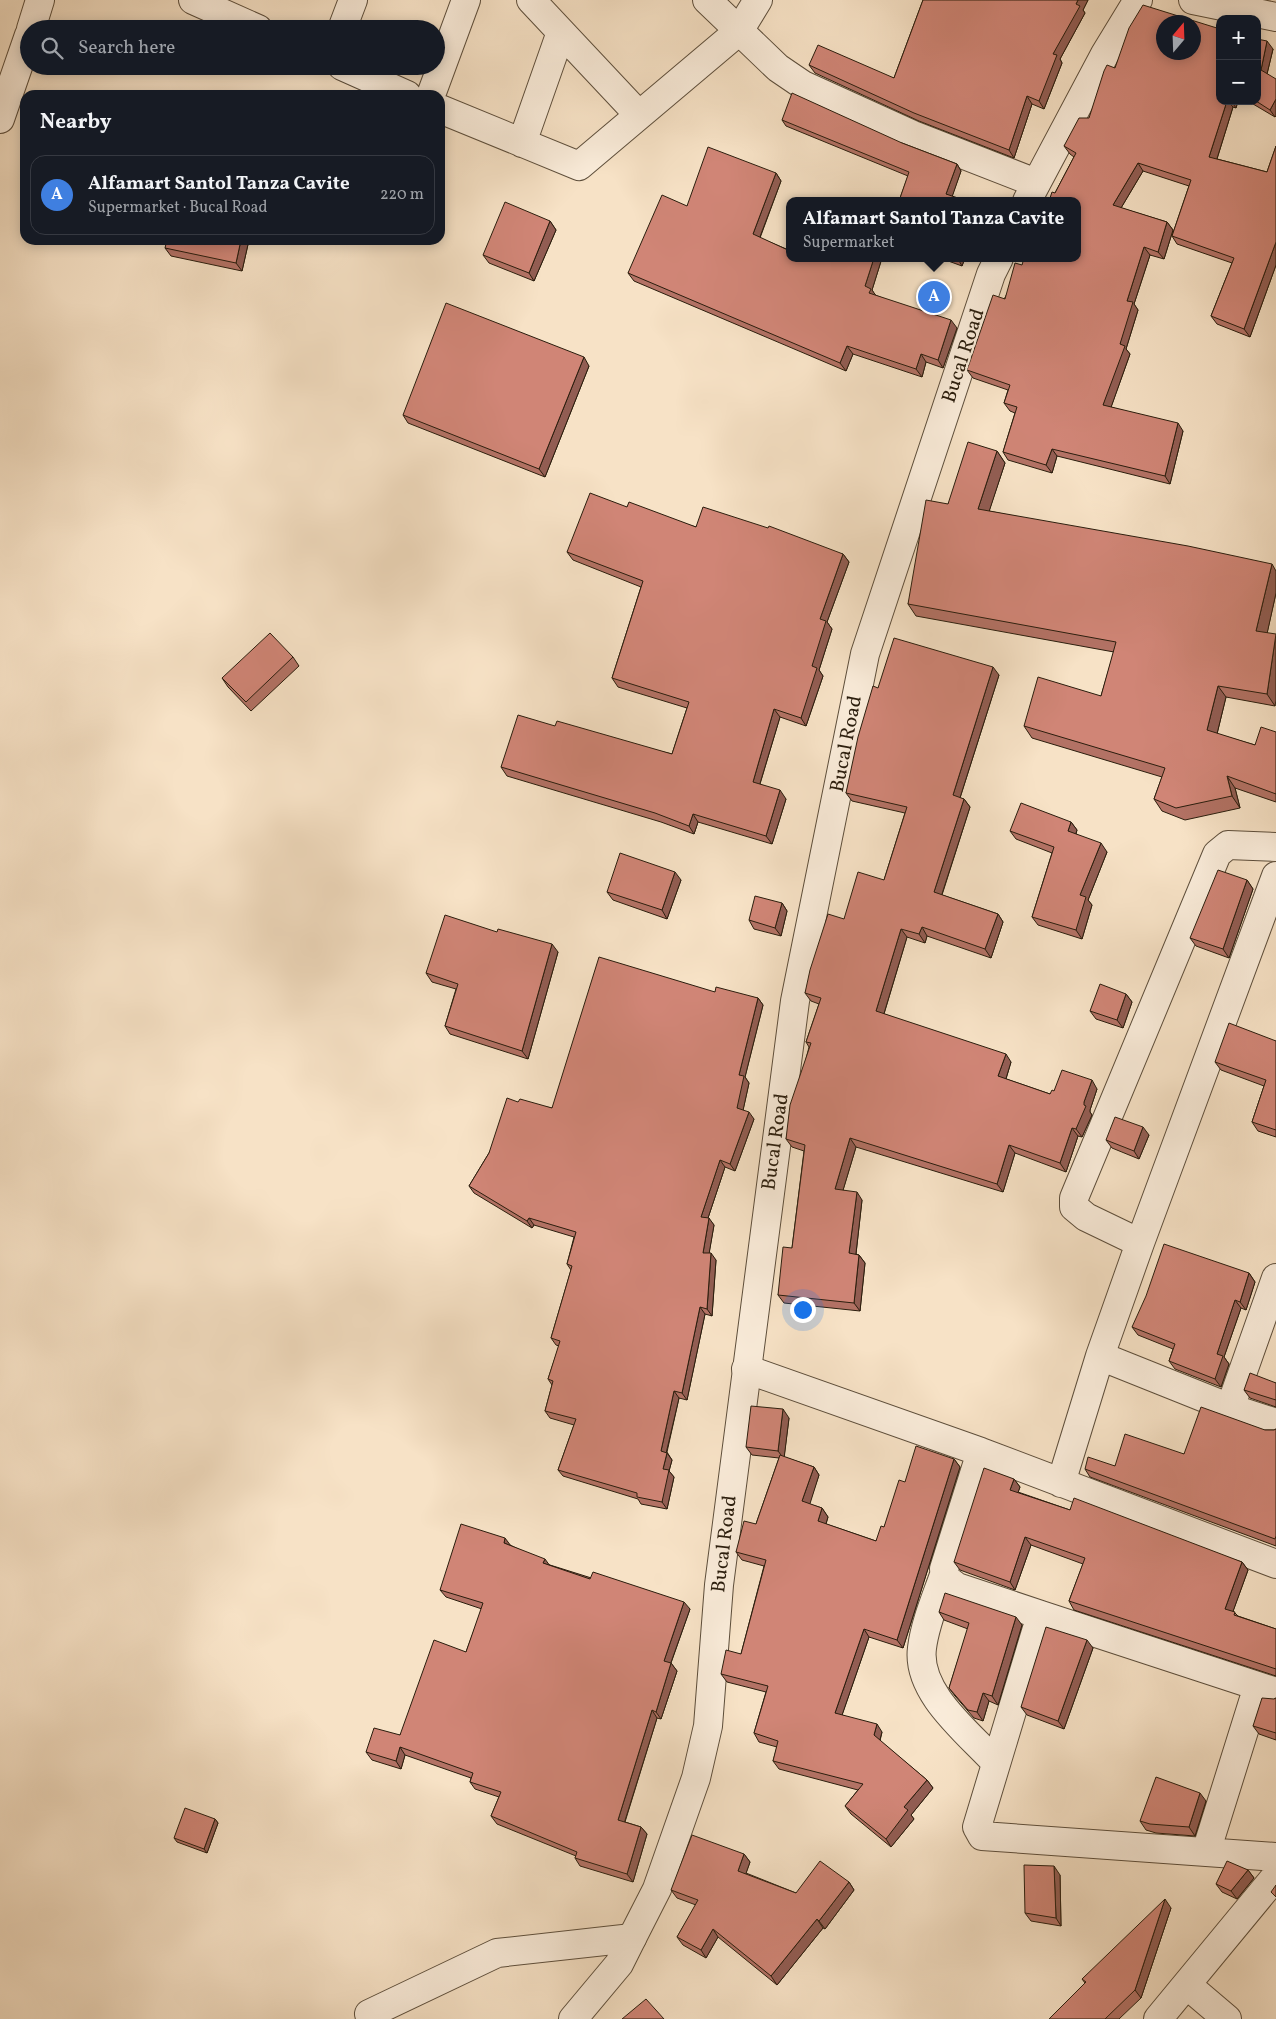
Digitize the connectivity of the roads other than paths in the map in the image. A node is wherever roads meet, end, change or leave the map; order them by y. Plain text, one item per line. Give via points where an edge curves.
1 (40, 0) edge
2 (193, 0) edge
3 (353, 0) edge
4 (466, 0) edge
5 (531, 0) edge
6 (707, 0) edge
7 (758, 0) edge
8 (1138, 0) edge
9 (1193, 0) edge
10 (245, 16) edge
11 (1276, 17) edge
12 (34, 20) edge
13 (345, 20) edge
14 (739, 31) junction
15 (562, 32) junction
16 (445, 57) edge
17 (20, 61) edge
18 (362, 75) edge
19 (438, 75) edge
20 (396, 90) edge
21 (433, 90) edge
22 (445, 111) edge
23 (639, 115) junction
24 (0, 119) edge
25 (522, 143) junction
26 (1032, 192) edge
27 (997, 262) edge
28 (1276, 847) edge
29 (1276, 876) edge
30 (1140, 1243) junction
31 (1276, 1278) edge
32 (1100, 1356) junction
33 (746, 1369) junction
34 (1230, 1408) junction
35 (1276, 1423) edge
36 (981, 1452) junction
37 (1061, 1483) junction
38 (1276, 1564) edge
39 (944, 1575) junction
40 (1041, 1615) junction
41 (1267, 1689) edge
42 (996, 1763) junction
43 (1206, 1852) junction
44 (1276, 1857) edge
45 (1276, 1876) edge
46 (1268, 1904) edge
47 (632, 1938) junction
48 (1187, 1985) junction
49 (369, 2014) dead end
50 (573, 2019) edge
51 (1158, 2019) edge
52 (1227, 2019) edge

1 - 12 street
2 - 10 street
3 - 13 street
4 - 16 street
5 - 15 street
6 - 14 street
7 - 14 street
8 - 26 street via 1105,54
9 - 11 street
14 - 23 street
14 - 26 street via 778,68 803,85
15 - 23 street
15 - 25 street
17 - 24 street
18 - 20 street
19 - 21 street
22 - 25 street
23 - 25 street via 579,166
27 - 33 street, Bucal Road via 865,654 795,1001
28 - 30 street via 1228,845 1216,854 1074,1198 1074,1207 1086,1217
29 - 30 street
30 - 32 street
31 - 34 street
32 - 34 street
32 - 37 street
33 - 36 street
33 - 47 street, Bucal Road via 719,1585 708,1726 696,1778 674,1843 657,1889
34 - 35 street
36 - 37 street
36 - 39 street
37 - 38 street
39 - 40 street via 957,1587
39 - 42 street via 923,1642 925,1674 930,1690 941,1705
40 - 41 street
40 - 42 street
41 - 43 street
42 - 43 street via 977,1826 982,1836
43 - 44 street
45 - 46 street
46 - 48 street
47 - 49 street via 497,1953
47 - 50 street, Bucal Road via 619,1964
48 - 51 street
48 - 52 street

